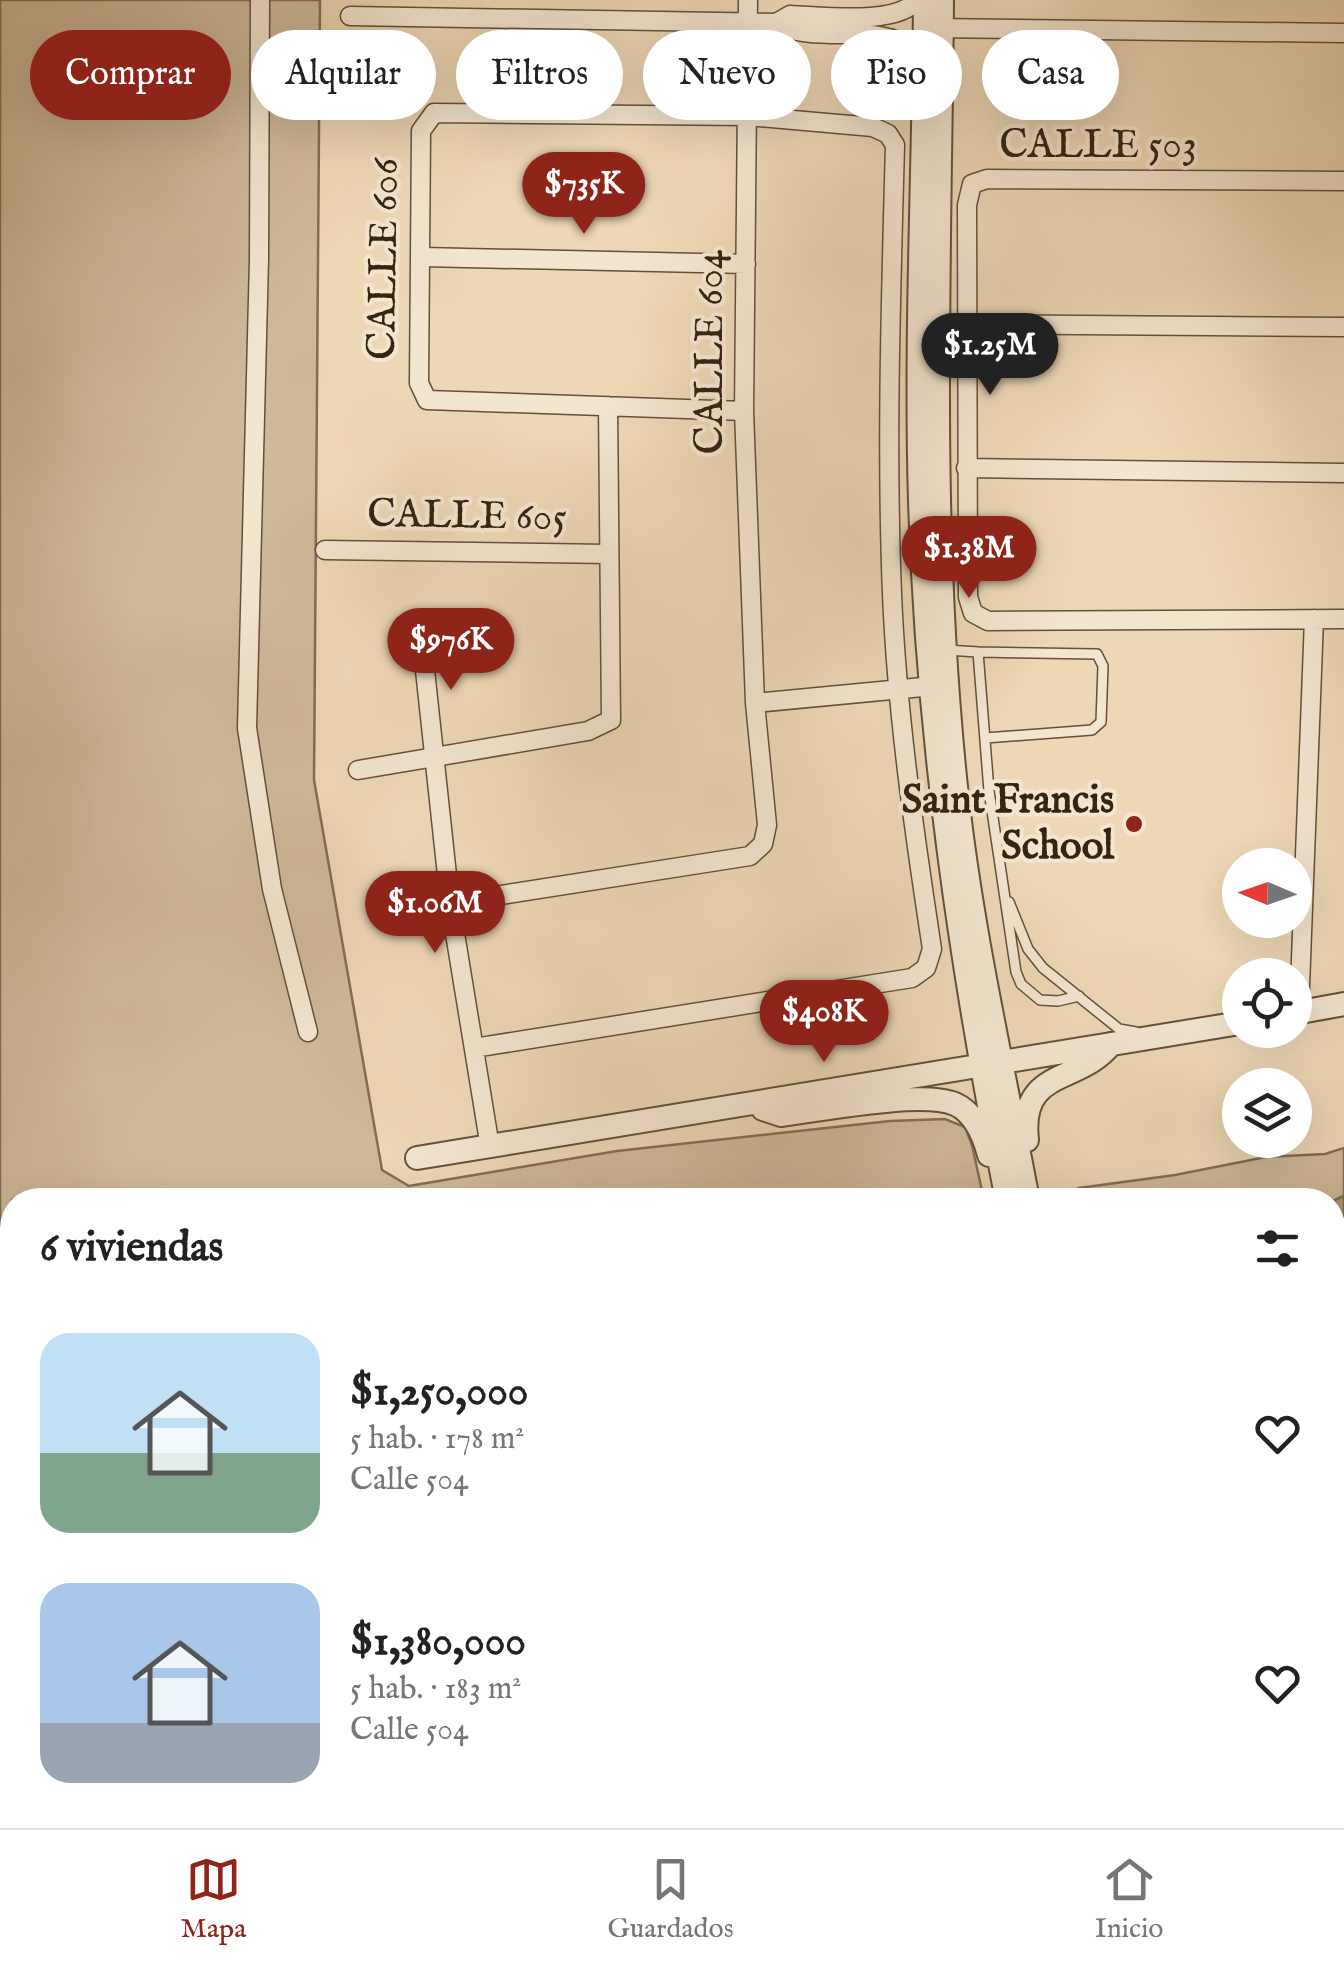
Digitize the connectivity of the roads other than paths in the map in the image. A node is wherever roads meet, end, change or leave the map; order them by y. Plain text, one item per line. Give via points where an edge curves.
1 (260, 0) edge
2 (748, 0) edge
3 (917, 0) edge
4 (925, 0) edge
5 (942, 0) edge
6 (350, 16) dead end
7 (748, 22) junction
8 (776, 23) junction
9 (933, 28) junction
10 (748, 30) edge
11 (1344, 33) edge
12 (831, 35) edge
13 (643, 115) edge
14 (746, 120) edge
15 (788, 120) edge
16 (926, 120) edge
17 (1344, 181) edge
18 (422, 258) junction
19 (746, 264) junction
20 (966, 324) junction
21 (1344, 327) edge
22 (890, 361) junction
23 (929, 362) junction
24 (608, 406) junction
25 (744, 411) junction
26 (966, 468) junction
27 (1344, 474) edge
28 (325, 550) dead end
29 (608, 554) junction
30 (1314, 619) junction
31 (1344, 619) edge
32 (422, 632) dead end
33 (937, 651) junction
34 (978, 652) junction
35 (939, 686) junction
36 (899, 688) junction
37 (756, 703) junction
38 (984, 738) junction
39 (434, 758) junction
40 (358, 770) dead end
41 (1006, 895) junction
42 (450, 904) junction
43 (1299, 958) edge
44 (1079, 996) junction
45 (1344, 1004) edge
46 (1312, 1009) edge
47 (1222, 1025) edge
48 (308, 1032) dead end
49 (1160, 1037) junction
50 (1110, 1044) junction
51 (474, 1048) junction
52 (992, 1063) junction
53 (750, 1105) junction
54 (490, 1147) junction
55 (417, 1158) dead end
56 (1015, 1188) edge
57 (1016, 1188) edge
58 (1016, 1188) edge

1 - 48 street via 247,728 272,888
2 - 7 street, CALLE 604
3 - 8 street via 903,13 886,16 790,15
4 - 9 street
5 - 9 street
6 - 7 street
7 - 8 street
7 - 10 street, CALLE 604
8 - 12 street
9 - 11 street
9 - 23 street
13 - 18 street, CALLE 606 via 434,113 421,131
14 - 19 street, CALLE 604
15 - 22 street via 873,128 895,145
16 - 23 street
17 - 20 street, CALLE 503 via 986,178 972,184 967,205
18 - 19 street
18 - 24 street, CALLE 606 via 419,383 427,400
19 - 25 street, CALLE 604
20 - 21 street
20 - 26 street
22 - 23 street
22 - 36 street
23 - 33 street via 938,504
24 - 25 street, CALLE 606
24 - 29 street
25 - 37 street, CALLE 604
26 - 27 street
26 - 30 street via 968,597 974,613 988,620
28 - 29 street, CALLE 605
29 - 39 street via 611,720 588,731
30 - 31 street
30 - 43 street
32 - 39 street
33 - 34 lane
33 - 35 street
34 - 38 lane
34 - 38 lane via 1097,654 1103,666 1101,722 1092,730
35 - 36 street
35 - 52 street
36 - 37 street
36 - 51 street via 932,949 926,968 912,978
37 - 42 street, CALLE 604 via 767,825 763,844 750,856
38 - 41 lane
39 - 40 street
39 - 42 street
41 - 44 lane via 1028,950
41 - 44 lane via 1020,984 1040,1000
42 - 51 street
44 - 49 lane via 1120,1029
45 - 46 street
47 - 49 street
49 - 50 street
50 - 52 street
50 - 58 street via 1098,1060 1058,1076 1032,1097 1028,1158
51 - 54 street
52 - 53 street
52 - 57 street
53 - 54 street
53 - 56 street via 781,1115 914,1100 952,1103 975,1121 994,1172
54 - 55 street

